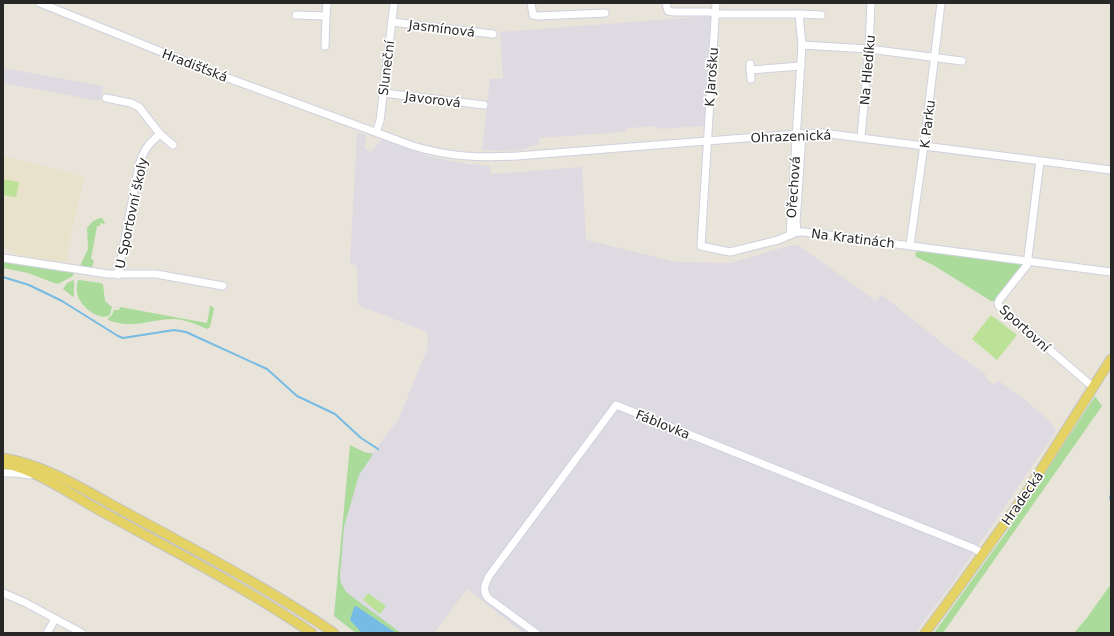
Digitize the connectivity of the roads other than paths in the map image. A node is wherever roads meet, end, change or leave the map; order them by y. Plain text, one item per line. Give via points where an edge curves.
1 (40, 3) edge
2 (326, 3) edge
3 (394, 3) edge
4 (531, 3) edge
5 (666, 3) edge
6 (716, 3) edge
7 (871, 3) edge
8 (941, 3) edge
9 (605, 13) dead end
10 (715, 13) junction
11 (799, 14) junction
12 (821, 14) dead end
13 (296, 15) dead end
14 (326, 16) junction
15 (392, 22) junction
16 (493, 34) dead end
17 (802, 45) junction
18 (325, 46) dead end
19 (869, 49) junction
20 (934, 57) junction
21 (962, 61) dead end
22 (801, 66) junction
23 (751, 79) dead end
24 (383, 93) junction
25 (106, 98) dead end
26 (484, 105) dead end
27 (376, 132) junction
28 (160, 134) junction
29 (799, 134) junction
30 (861, 137) junction
31 (707, 141) junction
32 (173, 145) dead end
33 (924, 145) junction
34 (1040, 161) junction
35 (1111, 170) edge
36 (793, 234) junction
37 (910, 245) junction
38 (3, 258) edge
39 (1028, 260) junction
40 (1111, 272) edge
41 (118, 275) junction
42 (223, 286) dead end
43 (1111, 359) edge
44 (1093, 387) junction
45 (3, 458) edge
46 (3, 464) edge
47 (3, 473) edge
48 (44, 479) junction
49 (983, 554) junction
50 (3, 593) edge
51 (55, 619) junction
52 (48, 632) edge
53 (82, 633) edge
54 (312, 633) edge
55 (334, 633) edge
56 (536, 633) edge
57 (925, 633) edge

1 - 27 street, Hradišťská via 209,71
2 - 14 street
3 - 15 street, Sluneční
4 - 9 street via 533,15 538,16
5 - 10 street via 670,12
6 - 10 street, K Jarošku
7 - 19 street, Na Hledíku
8 - 20 street, K Parku
10 - 11 street
10 - 31 street, K Jarošku
11 - 12 street
11 - 17 street, Ořechová
13 - 14 street
14 - 18 street
15 - 16 street, Jasmínová
15 - 24 street, Sluneční
17 - 19 street
17 - 22 street, Ořechová
19 - 20 street
19 - 30 street, Na Hledíku
20 - 21 street
20 - 33 street, K Parku
22 - 23 street via 750,67
22 - 29 street, Ořechová
24 - 26 street, Javorová
24 - 27 street, Sluneční via 380,122
25 - 28 street via 135,104
27 - 31 street, Ohrazenická via 443,154 472,157 517,156
28 - 32 street
28 - 41 street, U Sportovní školy via 147,145 139,165
29 - 30 street, Ohrazenická
29 - 31 street, Ohrazenická
29 - 36 street, Ořechová
30 - 33 street, Ohrazenická
31 - 36 street, Na Kratinách via 701,246 730,252
33 - 34 street, Ohrazenická
33 - 37 street, K Parku
34 - 35 street, Ohrazenická
34 - 39 street
36 - 37 street, Na Kratinách via 804,232
37 - 39 street, Na Kratinách
38 - 41 street, U Sportovní školy
39 - 40 street, Na Kratinách
39 - 44 street, Sportovní via 1025,269 998,305
41 - 42 street, U Sportovní školy via 156,274
43 - 44 main road, Hradecká
44 - 49 main road, Hradecká via 1045,465
45 - 55 main road via 36,466 97,496 235,571
46 - 48 main road via 18,467
47 - 48 street
48 - 54 main road via 228,582
49 - 56 street, Fáblovka via 616,405 485,584 484,591 488,598
49 - 57 main road, Hradecká
50 - 51 street
51 - 52 street
51 - 53 street

